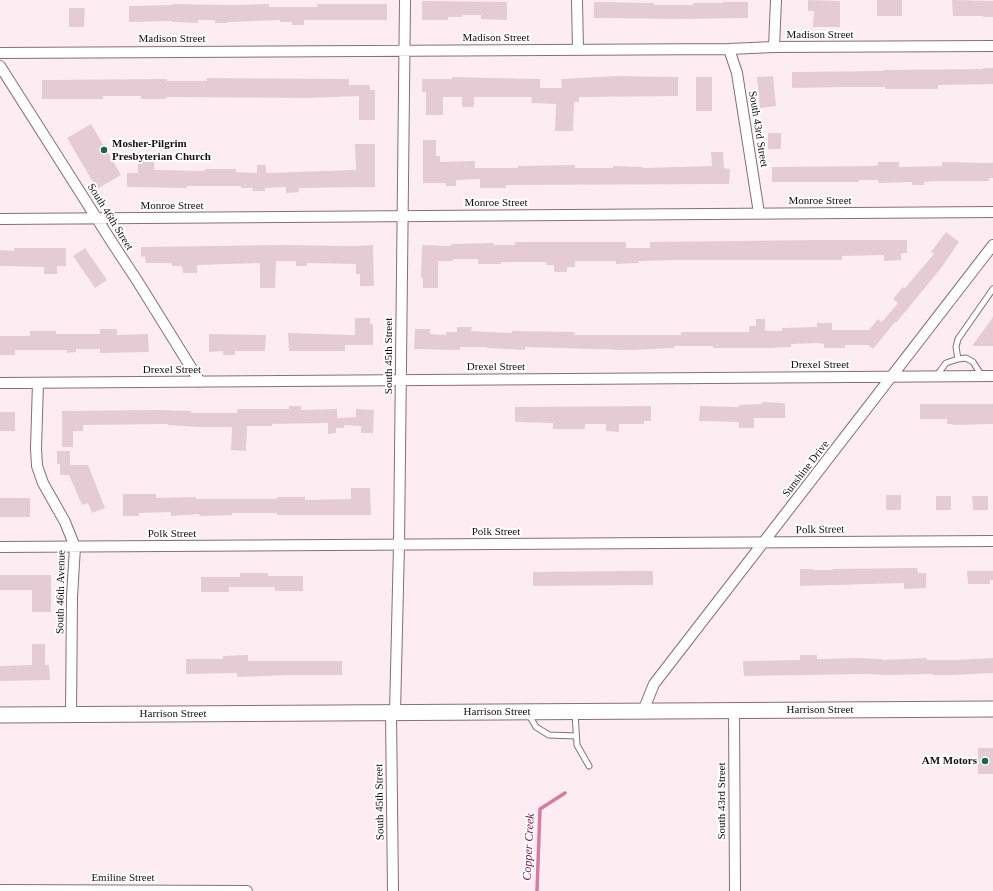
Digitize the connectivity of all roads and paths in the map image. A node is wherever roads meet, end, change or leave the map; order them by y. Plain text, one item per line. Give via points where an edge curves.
1 (405, 0) edge
2 (577, 0) edge
3 (776, 0) edge
4 (993, 46) edge
5 (774, 47) junction
6 (578, 49) junction
7 (730, 49) junction
8 (405, 50) junction
9 (0, 53) edge
10 (0, 66) edge
11 (993, 212) edge
12 (759, 213) junction
13 (402, 216) junction
14 (97, 218) junction
15 (0, 219) edge
16 (993, 245) edge
17 (993, 289) edge
18 (958, 359) junction
19 (936, 376) junction
20 (982, 376) junction
21 (993, 376) edge
22 (892, 377) junction
23 (401, 380) junction
24 (200, 382) junction
25 (0, 383) edge
26 (38, 383) junction
27 (993, 541) edge
28 (764, 542) junction
29 (399, 545) junction
30 (75, 546) junction
31 (0, 547) edge
32 (993, 709) edge
33 (734, 710) junction
34 (644, 711) junction
35 (528, 712) junction
36 (574, 712) junction
37 (393, 713) junction
38 (0, 715) edge
39 (71, 715) junction
40 (576, 736) junction
41 (589, 766) dead end
42 (0, 890) edge
43 (247, 891) edge
44 (393, 891) edge
45 (735, 891) edge

1 - 8 street, South 45th Street
2 - 6 street
3 - 5 street
4 - 5 street, Madison Street
5 - 7 street, Madison Street
6 - 7 street, Madison Street
6 - 8 street, Madison Street
7 - 12 street, South 43rd Street via 737,73
8 - 9 street, Madison Street
8 - 13 street, South 45th Street
10 - 14 street, South 46th Street
11 - 12 street, Monroe Street
12 - 13 street, Monroe Street
13 - 14 street, Monroe Street
13 - 23 street, South 45th Street
14 - 15 street, Monroe Street
14 - 24 street, South 46th Street
16 - 22 street, Sunshine Drive
17 - 18 lane via 958,339
18 - 19 lane via 946,363
18 - 20 lane via 966,358 973,362
19 - 20 street, Drexel Street
19 - 22 street, Drexel Street
20 - 21 street, Drexel Street
22 - 23 street, Drexel Street
22 - 28 street, Sunshine Drive
23 - 24 street, Drexel Street
23 - 29 street, South 45th Street
24 - 26 street, Drexel Street
25 - 26 street, Drexel Street
26 - 30 street, South 46th Avenue via 37,466
27 - 28 street, Polk Street
28 - 29 street, Polk Street
28 - 34 street, Sunshine Drive via 654,684
29 - 30 street, Polk Street
29 - 37 street, South 45th Street
30 - 31 street, Polk Street
30 - 39 street, South 46th Avenue
32 - 33 main road, Harrison Street
33 - 34 main road, Harrison Street
33 - 45 street, South 43rd Street
34 - 36 main road, Harrison Street
35 - 36 main road, Harrison Street
35 - 37 main road, Harrison Street
35 - 40 lane via 536,726 549,735
36 - 40 lane
37 - 39 main road, Harrison Street
37 - 44 street, South 45th Street
38 - 39 main road, Harrison Street
40 - 41 lane via 577,746
42 - 43 street, Emiline Street

